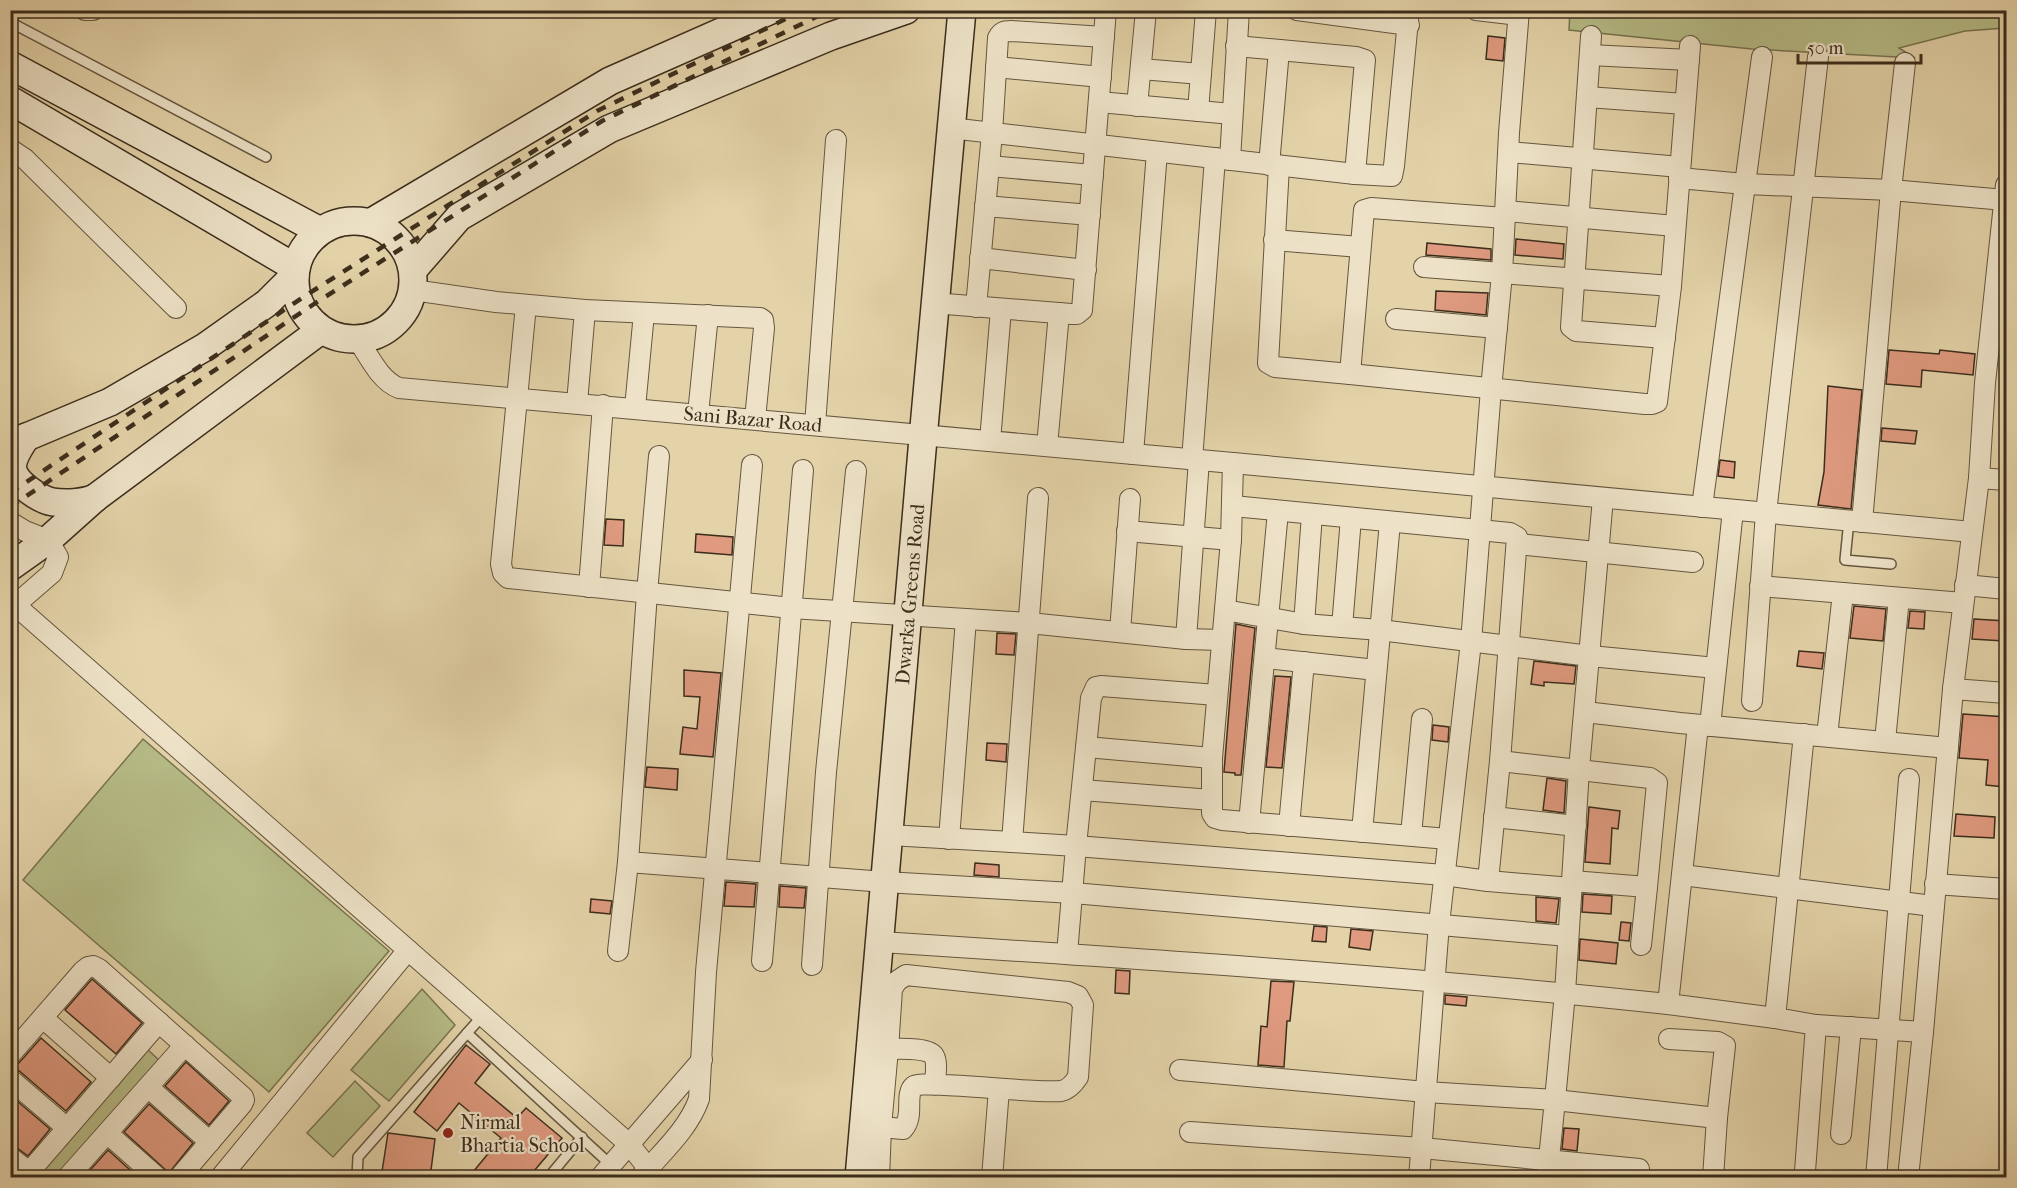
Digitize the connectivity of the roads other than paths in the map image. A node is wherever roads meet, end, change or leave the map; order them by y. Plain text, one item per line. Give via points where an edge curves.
1 (85, 10) edge
2 (93, 10) edge
3 (771, 10) edge
4 (906, 10) edge
5 (962, 10) edge
6 (1107, 10) edge
7 (1146, 10) edge
8 (1206, 10) edge
9 (1239, 10) edge
10 (1297, 10) edge
11 (1476, 10) edge
12 (1519, 13) edge
13 (1409, 18) edge
14 (10, 22) edge
15 (1104, 38) junction
16 (1236, 46) junction
17 (1279, 50) junction
18 (1761, 57) dead end
19 (1818, 57) dead end
20 (1905, 63) dead end
21 (10, 65) edge
22 (996, 67) junction
23 (1141, 69) junction
24 (1201, 74) junction
25 (1101, 77) junction
26 (1587, 97) junction
27 (10, 100) edge
28 (1099, 102) junction
29 (1685, 104) junction
30 (1137, 106) junction
31 (1198, 111) junction
32 (1232, 114) junction
33 (950, 128) junction
34 (992, 133) junction
35 (836, 140) dead end
36 (1096, 145) junction
37 (10, 149) edge
38 (1157, 152) junction
39 (1509, 152) junction
40 (266, 157) dead end
41 (1223, 159) junction
42 (1583, 159) junction
43 (1274, 165) junction
44 (989, 166) junction
45 (1680, 172) junction
46 (1355, 174) junction
47 (1093, 175) junction
48 (1745, 183) junction
49 (1803, 187) junction
50 (1891, 190) junction
51 (2006, 192) edge
52 (985, 206) junction
53 (1090, 215) junction
54 (1506, 215) junction
55 (1579, 218) junction
56 (370, 223) junction
57 (1675, 226) junction
58 (320, 231) junction
59 (1274, 240) junction
60 (1360, 247) junction
61 (980, 258) junction
62 (1424, 267) dead end
63 (1086, 270) junction
64 (295, 271) junction
65 (1502, 274) junction
66 (1574, 279) junction
67 (413, 280) junction
68 (1671, 286) junction
69 (933, 303) junction
70 (526, 305) junction
71 (976, 307) junction
72 (176, 308) dead end
73 (1002, 309) junction
74 (585, 310) junction
75 (644, 313) junction
76 (1059, 313) junction
77 (708, 315) junction
78 (1396, 319) dead end
79 (1497, 328) junction
80 (321, 330) junction
81 (1665, 338) junction
82 (358, 340) junction
83 (1350, 374) junction
84 (1491, 389) junction
85 (516, 397) junction
86 (577, 403) junction
87 (603, 405) junction
88 (635, 408) junction
89 (698, 414) junction
90 (755, 419) junction
91 (815, 425) junction
92 (923, 435) junction
93 (18, 441) edge
94 (990, 441) junction
95 (1047, 446) junction
96 (1133, 454) junction
97 (659, 456) dead end
98 (1195, 460) junction
99 (1233, 463) junction
100 (752, 465) dead end
101 (803, 470) dead end
102 (856, 471) dead end
103 (1979, 478) junction
104 (2007, 480) edge
105 (1484, 487) junction
106 (95, 498) junction
107 (1038, 498) dead end
108 (1603, 498) junction
109 (1130, 500) dead end
110 (1233, 506) junction
111 (1702, 507) junction
112 (1733, 510) junction
113 (1278, 511) junction
114 (1766, 513) junction
115 (1312, 514) junction
116 (1351, 518) junction
117 (1855, 521) junction
118 (10, 522) edge
119 (1390, 522) junction
120 (1480, 530) junction
121 (1127, 531) junction
122 (1972, 532) junction
123 (1193, 536) junction
124 (48, 540) junction
125 (1231, 540) junction
126 (1518, 544) junction
127 (1598, 552) junction
128 (1693, 562) dead end
129 (1891, 564) dead end
130 (10, 567) edge
131 (1761, 586) junction
132 (589, 587) junction
133 (2007, 589) edge
134 (647, 593) junction
135 (1843, 593) junction
136 (1964, 594) junction
137 (1899, 598) junction
138 (739, 602) junction
139 (791, 608) junction
140 (1225, 610) junction
141 (842, 611) junction
142 (907, 615) junction
143 (1269, 617) junction
144 (966, 619) junction
145 (1029, 623) junction
146 (1304, 624) junction
147 (1342, 627) junction
148 (1380, 630) junction
149 (1120, 632) junction
150 (1186, 639) junction
151 (1222, 640) junction
152 (1471, 642) junction
153 (1509, 646) junction
154 (1590, 656) junction
155 (1265, 658) junction
156 (1304, 662) junction
157 (1716, 668) junction
158 (1376, 670) junction
159 (1953, 688) junction
160 (2007, 693) edge
161 (1217, 695) junction
162 (1752, 701) dead end
163 (1585, 712) junction
164 (1422, 719) dead end
165 (1704, 725) junction
166 (1804, 734) junction
167 (1827, 736) junction
168 (1886, 741) junction
169 (1086, 747) junction
170 (1948, 748) junction
171 (1212, 758) junction
172 (1500, 761) junction
173 (1579, 770) junction
174 (1909, 779) dead end
175 (1082, 790) junction
176 (1212, 800) junction
177 (1494, 817) junction
178 (1249, 823) junction
179 (1289, 826) junction
180 (1576, 826) junction
181 (1362, 832) junction
182 (1411, 835) junction
183 (889, 836) junction
184 (949, 839) junction
185 (1448, 839) junction
186 (1012, 842) junction
187 (1076, 846) junction
188 (628, 862) junction
189 (717, 868) junction
190 (769, 872) junction
191 (1444, 875) junction
192 (1682, 875) junction
193 (818, 877) junction
194 (1488, 881) junction
195 (885, 882) junction
196 (1572, 884) junction
197 (1935, 884) junction
198 (1647, 887) junction
199 (2007, 889) edge
200 (1789, 890) junction
201 (1073, 893) junction
202 (1899, 903) junction
203 (1933, 906) junction
204 (1438, 924) junction
205 (1568, 936) junction
206 (881, 942) junction
207 (1641, 945) dead end
208 (408, 950) junction
209 (618, 951) dead end
210 (1067, 954) junction
211 (762, 961) dead end
212 (812, 964) dead end
213 (1434, 981) junction
214 (1565, 993) junction
215 (1668, 1004) junction
216 (483, 1015) junction
217 (43, 1018) junction
218 (1775, 1018) junction
219 (159, 1022) junction
220 (1816, 1025) junction
221 (1851, 1027) junction
222 (1888, 1030) junction
223 (1923, 1032) junction
224 (467, 1033) junction
225 (1669, 1039) dead end
226 (185, 1045) junction
227 (888, 1049) junction
228 (10, 1056) edge
229 (702, 1060) junction
230 (1180, 1070) dead end
231 (111, 1078) junction
232 (10, 1079) edge
233 (876, 1083) junction
234 (935, 1085) junction
235 (148, 1087) junction
236 (999, 1089) junction
237 (1426, 1092) junction
238 (1555, 1100) junction
239 (1717, 1118) junction
240 (881, 1127) junction
241 (67, 1128) junction
242 (1190, 1132) dead end
243 (106, 1133) junction
244 (1841, 1134) dead end
245 (582, 1137) junction
246 (210, 1142) junction
247 (629, 1144) junction
248 (1422, 1148) junction
249 (10, 1157) edge
250 (1548, 1168) edge
251 (1639, 1169) dead end
252 (606, 1171) edge
253 (644, 1173) edge
254 (26, 1175) edge
255 (68, 1177) edge
256 (158, 1178) edge
257 (179, 1178) edge
258 (220, 1178) edge
259 (357, 1178) edge
260 (548, 1178) edge
261 (859, 1178) edge
262 (879, 1178) edge
263 (992, 1178) edge
264 (1419, 1178) edge
265 (1713, 1178) edge
266 (1808, 1178) edge
267 (1875, 1178) edge
268 (1908, 1178) edge

1 - 2 street
3 - 56 street via 610,81
4 - 67 street via 831,36 609,129 459,217
5 - 33 street, Dwarka Greens Road
6 - 15 street
7 - 23 street
8 - 24 street
9 - 16 street
10 - 13 street
11 - 12 street
12 - 39 street
13 - 46 street via 1392,176
14 - 40 lane
15 - 22 street via 1005,31 998,38
15 - 25 street
16 - 17 street
16 - 32 street
17 - 43 street
17 - 46 street via 1365,60
18 - 48 street
19 - 49 street
20 - 50 street
21 - 58 street
22 - 25 street
22 - 34 street
23 - 24 street
23 - 30 street
24 - 31 street
25 - 28 street
26 - 29 street
26 - 29 street via 1590,46 1689,53
26 - 42 street
27 - 64 street
28 - 30 street
28 - 36 street
29 - 45 street
30 - 31 street
31 - 32 street
32 - 41 street
33 - 34 street
33 - 69 street, Dwarka Greens Road
34 - 36 street
34 - 44 street
35 - 91 street
36 - 38 street
36 - 47 street
37 - 72 street via 25,159
38 - 41 street
38 - 96 street
39 - 42 street
39 - 54 street
41 - 43 street
41 - 98 street
42 - 45 street
42 - 55 street
43 - 46 street
43 - 59 street
44 - 47 street
44 - 52 street
45 - 48 street
45 - 57 street
47 - 53 street
48 - 49 street
48 - 111 street
49 - 50 street
49 - 114 street
50 - 51 street
50 - 117 street
51 - 103 street
52 - 53 street
52 - 61 street
53 - 63 street
54 - 55 street
54 - 60 street via 1368,208 1362,215
54 - 65 street
55 - 57 street
55 - 66 street
56 - 58 street via 353,220
56 - 67 street via 398,240 408,254
57 - 68 street
58 - 64 street via 305,247
59 - 60 street
59 - 83 street via 1268,363 1275,367
60 - 83 street
61 - 63 street
61 - 71 street
62 - 65 street
63 - 76 street via 1082,310 1077,314
64 - 80 street via 297,296 306,315
64 - 93 street via 267,303 205,347 110,402
65 - 66 street
65 - 79 street
66 - 68 street
66 - 81 street via 1570,323 1573,330
67 - 70 street
67 - 82 street via 406,309 394,324 378,335
68 - 81 street
69 - 71 street
69 - 92 street, Dwarka Greens Road
70 - 74 street
70 - 85 street
71 - 73 street
73 - 76 street
73 - 94 street
74 - 75 street
74 - 86 street
75 - 77 street
75 - 88 street
76 - 95 street
77 - 89 street
77 - 90 street via 763,320
78 - 79 street
79 - 84 street
80 - 82 street via 339,338
80 - 106 street
81 - 84 street via 1659,396 1652,404
82 - 85 street, Sani Bazar Road via 382,374 399,388
83 - 84 street
84 - 105 street
85 - 86 street, Sani Bazar Road
85 - 132 street via 503,573 517,580
86 - 87 street, Sani Bazar Road
87 - 88 street, Sani Bazar Road
87 - 132 street
88 - 89 street, Sani Bazar Road
89 - 90 street, Sani Bazar Road
90 - 91 street, Sani Bazar Road
91 - 92 street, Sani Bazar Road
92 - 94 street, Sani Bazar Road
92 - 142 street, Dwarka Greens Road
93 - 106 street via 13,472 24,488 52,502
94 - 95 street, Sani Bazar Road
95 - 96 street, Sani Bazar Road
96 - 98 street, Sani Bazar Road
97 - 134 street
98 - 99 street, Sani Bazar Road
98 - 123 street
99 - 105 street, Sani Bazar Road
99 - 110 street
100 - 138 street
101 - 139 street
102 - 141 street
103 - 104 street
103 - 122 street
105 - 108 street, Sani Bazar Road
105 - 120 street
106 - 124 street
107 - 145 street
108 - 111 street, Sani Bazar Road
108 - 127 street
109 - 121 street
110 - 113 street
110 - 125 street
111 - 112 street, Sani Bazar Road
112 - 114 street, Sani Bazar Road
112 - 157 street
113 - 115 street
113 - 143 street
114 - 117 street, Sani Bazar Road
114 - 131 street
115 - 116 street
115 - 146 street
116 - 119 street
116 - 147 street
117 - 122 street, Sani Bazar Road
117 - 129 lane via 1845,560
118 - 124 street
119 - 120 street
119 - 148 street
120 - 126 street via 1514,534
120 - 152 street
121 - 123 street
121 - 149 street
122 - 136 street
123 - 125 street
123 - 150 street
124 - 130 street
124 - 208 street via 58,557 52,573 15,605
125 - 140 street
126 - 127 street
126 - 153 street
127 - 128 street
127 - 154 street
131 - 135 street
131 - 162 street
132 - 134 street
133 - 136 street
134 - 138 street
134 - 188 street
135 - 137 street
135 - 167 street
136 - 137 street
136 - 159 street
137 - 168 street
138 - 139 street
138 - 189 street
139 - 141 street
139 - 190 street
140 - 143 street
140 - 151 street
141 - 142 street
141 - 193 street
142 - 144 street
142 - 183 street, Dwarka Greens Road
143 - 146 street
143 - 155 street
144 - 145 street
144 - 184 street
145 - 149 street
145 - 186 street
146 - 147 street
147 - 148 street
148 - 152 street
148 - 158 street
149 - 150 street
150 - 151 street
151 - 161 street
152 - 153 street
152 - 185 street
153 - 154 street
153 - 172 street
154 - 157 street
154 - 163 street
155 - 156 street
155 - 178 street
156 - 158 street
156 - 179 street
157 - 165 street
158 - 181 street
159 - 160 street
159 - 170 street
161 - 169 street via 1096,687 1091,698
161 - 171 street
163 - 165 street
163 - 173 street
164 - 182 street
165 - 166 street
165 - 192 street
166 - 167 street
166 - 200 street
167 - 168 street
168 - 170 street
169 - 171 street
169 - 175 street
170 - 197 street
171 - 176 street
172 - 173 street
172 - 177 street
173 - 180 street
173 - 198 street via 1650,778 1657,783
174 - 202 street
175 - 176 street
175 - 187 street
176 - 178 street via 1215,818
177 - 180 street
177 - 194 street
178 - 179 street
179 - 181 street
180 - 196 street
181 - 182 street
182 - 185 street
183 - 184 street
183 - 195 street, Dwarka Greens Road
184 - 186 street
185 - 191 street
186 - 187 street
187 - 191 street
187 - 201 street
188 - 189 street
188 - 209 street
189 - 190 street
189 - 229 street
190 - 193 street
190 - 211 street
191 - 194 street
191 - 204 street
192 - 200 street
192 - 215 street
193 - 195 street
193 - 212 street
194 - 196 street
195 - 201 street
195 - 206 street, Dwarka Greens Road
196 - 198 street
196 - 205 street
197 - 199 street
197 - 203 street
198 - 207 street
200 - 202 street
200 - 218 street
201 - 204 street
201 - 210 street
202 - 203 street
202 - 222 street
203 - 223 street
204 - 205 street
204 - 213 street
205 - 214 street
206 - 210 street
206 - 233 street, Dwarka Greens Road
208 - 216 street
208 - 258 street
210 - 213 street
213 - 214 street
213 - 237 street
214 - 215 street
214 - 238 street
215 - 218 street
216 - 224 lane
216 - 247 street
217 - 219 street via 83,971 93,966
217 - 228 street
217 - 231 street
218 - 220 street
219 - 226 street
219 - 231 street
220 - 221 street
220 - 266 street via 1805,1171
221 - 222 street
221 - 244 street
222 - 223 street
222 - 267 street
223 - 268 street
224 - 245 lane
224 - 259 lane via 358,1157
225 - 239 street via 1718,1042 1725,1046
226 - 235 street
226 - 246 street via 241,1093 244,1100
227 - 233 street
227 - 234 street via 928,1050 935,1059
227 - 236 street via 892,988 906,975 1077,996 1083,1005 1078,1077 1073,1084 1062,1091
229 - 247 street
229 - 253 street via 694,1112
230 - 237 street
231 - 241 street
232 - 241 street
233 - 240 street
233 - 261 street, Dwarka Greens Road
234 - 236 street
234 - 240 street via 919,1083 913,1087 910,1120 903,1129
235 - 243 street
235 - 246 street
236 - 263 street
237 - 238 street
237 - 248 street
238 - 239 street
238 - 250 street
239 - 265 street
240 - 262 street
241 - 254 street
242 - 248 street
243 - 255 street
243 - 256 street
245 - 252 lane
245 - 260 lane
246 - 257 street
247 - 252 street
247 - 253 street
248 - 250 street
248 - 264 street
249 - 254 street
250 - 251 street

